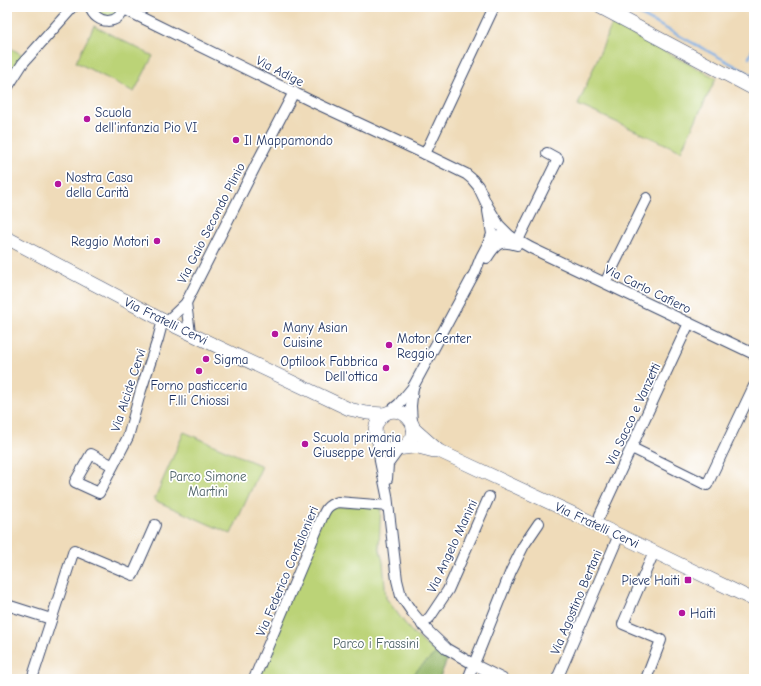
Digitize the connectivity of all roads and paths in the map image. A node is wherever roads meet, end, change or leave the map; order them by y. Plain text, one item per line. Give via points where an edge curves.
1 (73, 7) edge
2 (84, 7) edge
3 (90, 7) edge
4 (494, 7) edge
5 (600, 7) edge
6 (124, 8) edge
7 (7, 88) edge
8 (754, 89) edge
9 (294, 92) junction
10 (548, 153) dead end
11 (425, 154) junction
12 (647, 198) dead end
13 (487, 205) junction
14 (7, 238) edge
15 (514, 239) junction
16 (490, 240) junction
17 (531, 248) junction
18 (475, 272) junction
19 (605, 283) junction
20 (186, 303) junction
21 (165, 321) junction
22 (689, 324) junction
23 (190, 333) junction
24 (754, 354) edge
25 (754, 386) edge
26 (413, 387) junction
27 (349, 409) junction
28 (386, 414) junction
29 (413, 426) junction
30 (377, 437) junction
31 (632, 448) junction
32 (400, 449) junction
33 (439, 451) junction
34 (113, 466) dead end
35 (387, 495) junction
36 (489, 497) dead end
37 (388, 506) junction
38 (600, 515) dead end
39 (539, 523) dead end
40 (155, 525) dead end
41 (619, 535) junction
42 (654, 552) junction
43 (754, 600) edge
44 (7, 605) edge
45 (51, 619) junction
46 (422, 625) junction
47 (473, 664) junction
48 (32, 679) edge
49 (254, 679) edge
50 (468, 679) edge
51 (503, 679) edge
52 (557, 679) edge
53 (646, 679) edge

1 - 7 street via 24,63
2 - 3 street
3 - 6 street, Via Adige via 95,16 104,21 118,17
4 - 11 street
5 - 8 main road
6 - 9 street, Via Adige
9 - 11 street, Via Adige
9 - 20 street, Via Gaio Secondo Plinio
10 - 15 street via 558,159 521,234
11 - 13 street, Via Adige via 472,179
12 - 19 street
13 - 15 street, Via Adige via 499,225
13 - 16 street, Via Adige via 492,234
14 - 21 main road, Via Fratelli Cervi
15 - 16 street via 500,235
15 - 17 street, Via Carlo Cafiero
16 - 18 street, Via Carlo Cafiero
17 - 18 street, Via Carlo Cafiero via 502,242 495,246
17 - 19 street, Via Carlo Cafiero
18 - 26 street, Via Carlo Cafiero
19 - 22 street, Via Carlo Cafiero
20 - 21 street, Via Gaio Secondo Plinio
20 - 23 street, Via Gaio Secondo Plinio
21 - 23 main road, Via Fratelli Cervi
21 - 34 street, Via Alcide Cervi via 128,437
22 - 24 street, Via Carlo Cafiero
22 - 31 street, Via Sacco e Vanzetti
23 - 27 main road, Via Fratelli Cervi
25 - 31 street via 707,484
26 - 28 street, Via Carlo Cafiero via 399,404
26 - 29 street, Via Carlo Cafiero
27 - 28 main road, Via Fratelli Cervi
27 - 30 main road, Via Fratelli Cervi via 364,421
28 - 29 main road, Via Fratelli Cervi via 393,411 405,414
28 - 30 main road via 380,418 375,428
29 - 32 main road via 412,438
29 - 33 main road, Via Fratelli Cervi
30 - 32 main road, Via Fratelli Cervi via 380,444 387,448
30 - 35 street
31 - 38 street, Via Sacco e Vanzetti
32 - 33 main road, Via Fratelli Cervi via 419,447
32 - 35 street via 388,464
33 - 41 main road, Via Fratelli Cervi
35 - 37 street
36 - 46 street, Via Angelo Manini via 448,590
37 - 46 street via 399,591
37 - 49 street, Via Federico Confalonieri via 338,502 327,507
39 - 47 street via 511,571
40 - 45 street via 133,576 74,550
41 - 42 main road, Via Fratelli Cervi
41 - 52 street, Via Agostino Bertani
42 - 43 main road, Via Fratelli Cervi
42 - 53 street via 623,624 661,640
44 - 45 street
45 - 48 street
46 - 47 street via 447,649
47 - 50 street
47 - 51 street

